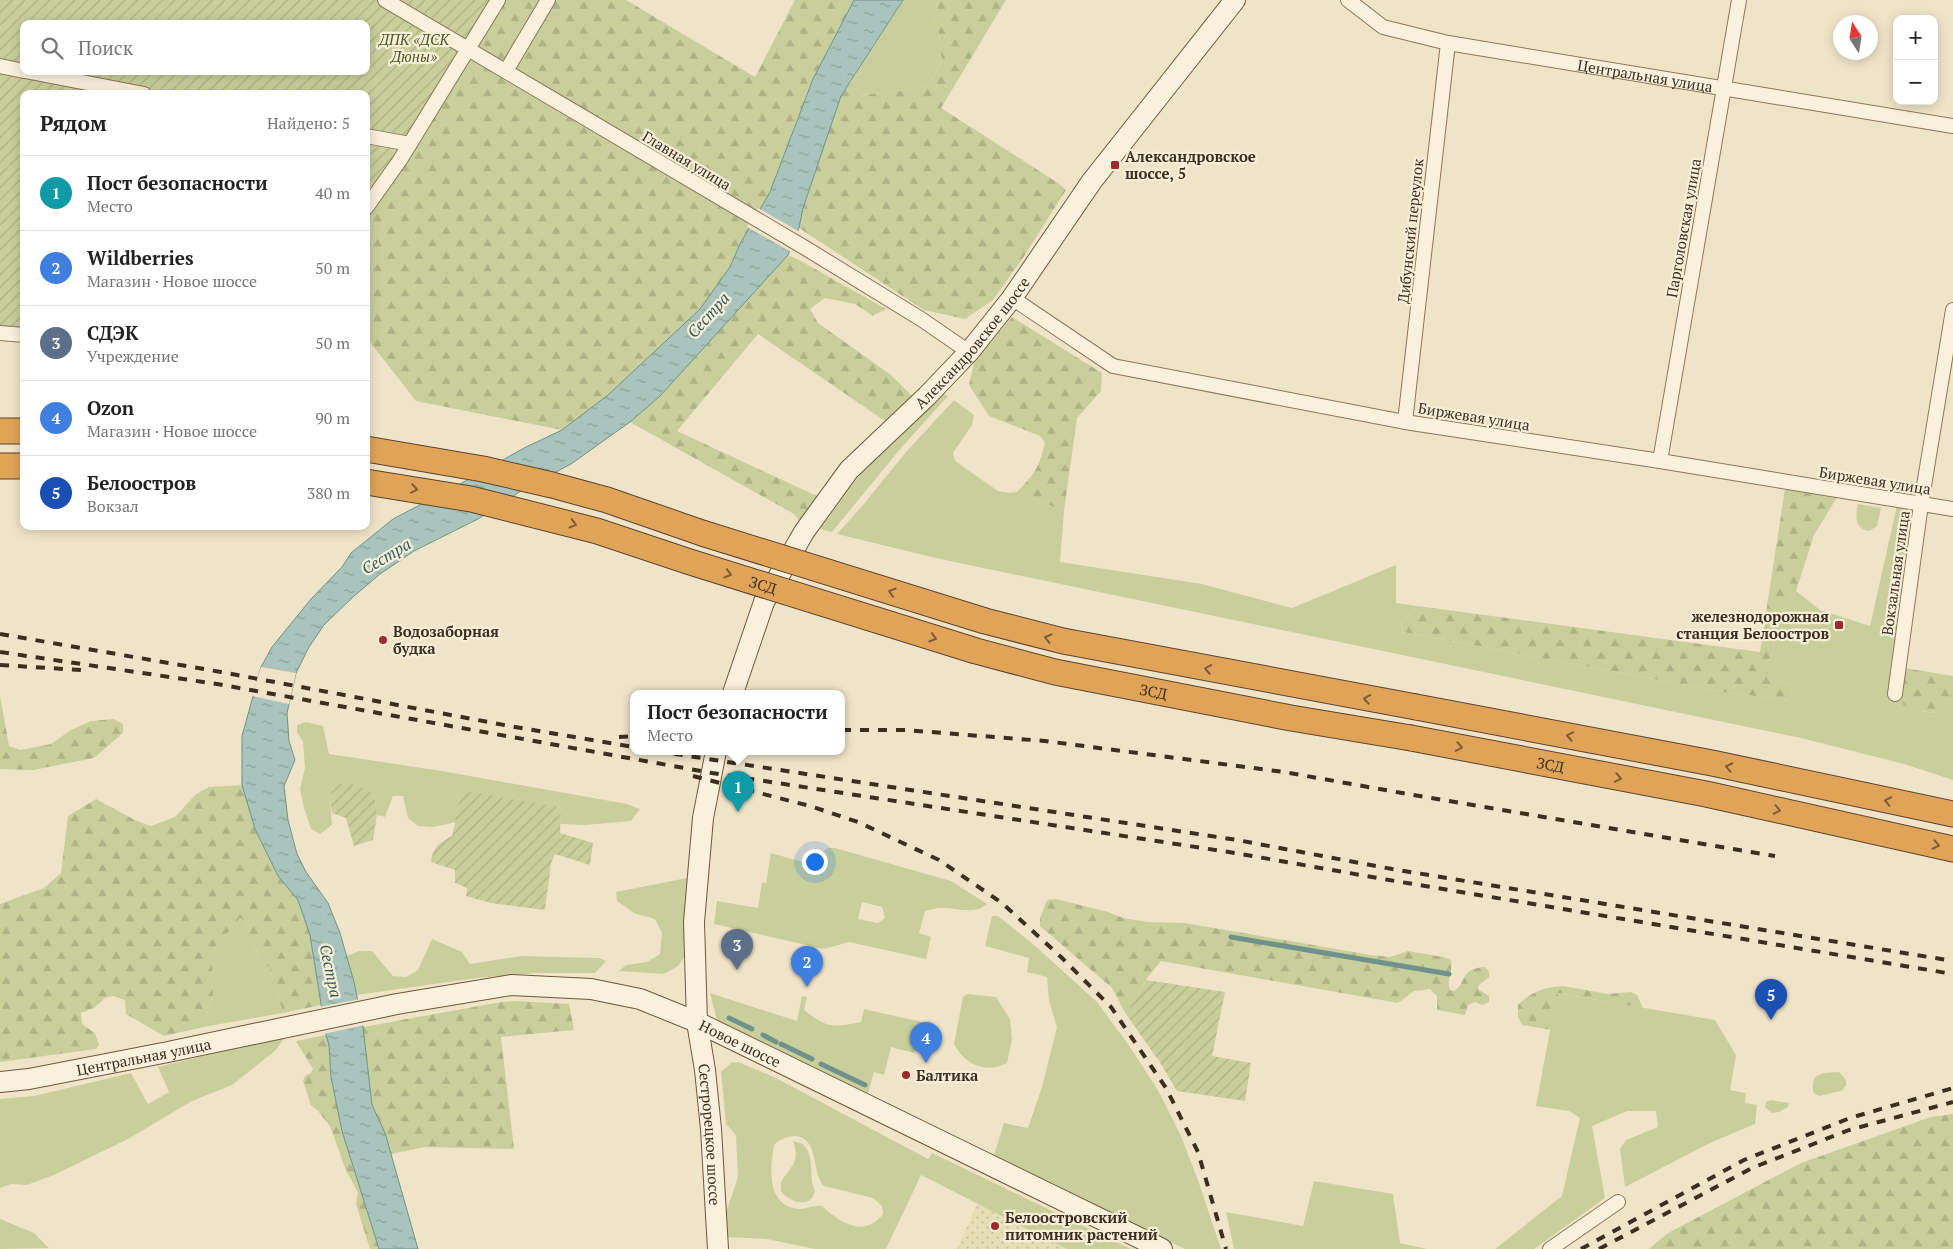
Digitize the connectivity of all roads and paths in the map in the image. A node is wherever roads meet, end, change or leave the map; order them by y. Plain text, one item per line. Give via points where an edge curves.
1 (385, 0) edge
2 (498, 0) edge
3 (548, 0) edge
4 (1235, 0) edge
5 (1348, 0) edge
6 (1739, 0) edge
7 (1448, 43) junction
8 (468, 51) junction
9 (0, 66) edge
10 (20, 70) edge
11 (506, 71) junction
12 (46, 75) edge
13 (1723, 88) junction
14 (123, 90) edge
15 (1953, 126) edge
16 (370, 137) edge
17 (410, 144) junction
18 (370, 202) edge
19 (1012, 298) junction
20 (1953, 310) edge
21 (0, 334) edge
22 (20, 335) edge
23 (969, 352) junction
24 (1405, 422) junction
25 (0, 431) edge
26 (20, 431) edge
27 (370, 449) edge
28 (1660, 461) junction
29 (0, 466) edge
30 (20, 466) edge
31 (370, 483) edge
32 (1921, 504) junction
33 (1953, 509) edge
34 (734, 690) edge
35 (1895, 694) dead end
36 (715, 755) edge
37 (1953, 814) edge
38 (1953, 849) edge
39 (697, 1022) junction
40 (286, 1027) joint
41 (0, 1082) edge
42 (1618, 1202) dead end
43 (718, 1249) edge
44 (1162, 1249) edge
45 (1550, 1249) edge

1 - 8 street, Главная улица
2 - 8 street
3 - 11 street
4 - 19 street, Александровское шоссе via 1092,181
5 - 7 street, Центральная улица via 1384,27
6 - 13 street, Парголовская улица
7 - 13 street, Центральная улица
7 - 24 street, Дибунский переулок
8 - 11 street, Главная улица
8 - 17 street
9 - 10 street
11 - 23 street, Главная улица via 807,248
12 - 14 street
13 - 15 street, Центральная улица
13 - 28 street, Парголовская улица
16 - 17 street
17 - 18 street
19 - 23 street, Александровское шоссе
19 - 24 street, Биржевая улица via 1113,366
20 - 32 street, Вокзальная улица
21 - 22 street
23 - 34 street, Александровское шоссе via 849,470 804,532 764,602
24 - 28 street, Биржевая улица
25 - 26 highway
37 -> 27 highway, ЗСД, bridge via 1712,763 1054,639 985,621 702,533 607,500 483,469
28 - 32 street, Биржевая улица
29 - 30 highway
31 -> 38 highway, ЗСД, bridge via 471,500 597,531 976,651 1055,672 1706,794
32 - 33 street, Биржевая улица
32 - 35 street, Вокзальная улица
36 - 39 street via 703,818 694,922
39 - 40 street, Новое шоссе via 640,998 591,989 512,986 463,992
39 - 43 street, Сестрорецкое шоссе via 713,1143
39 - 44 street, Новое шоссе
40 - 41 street, Центральная улица
42 - 45 street

